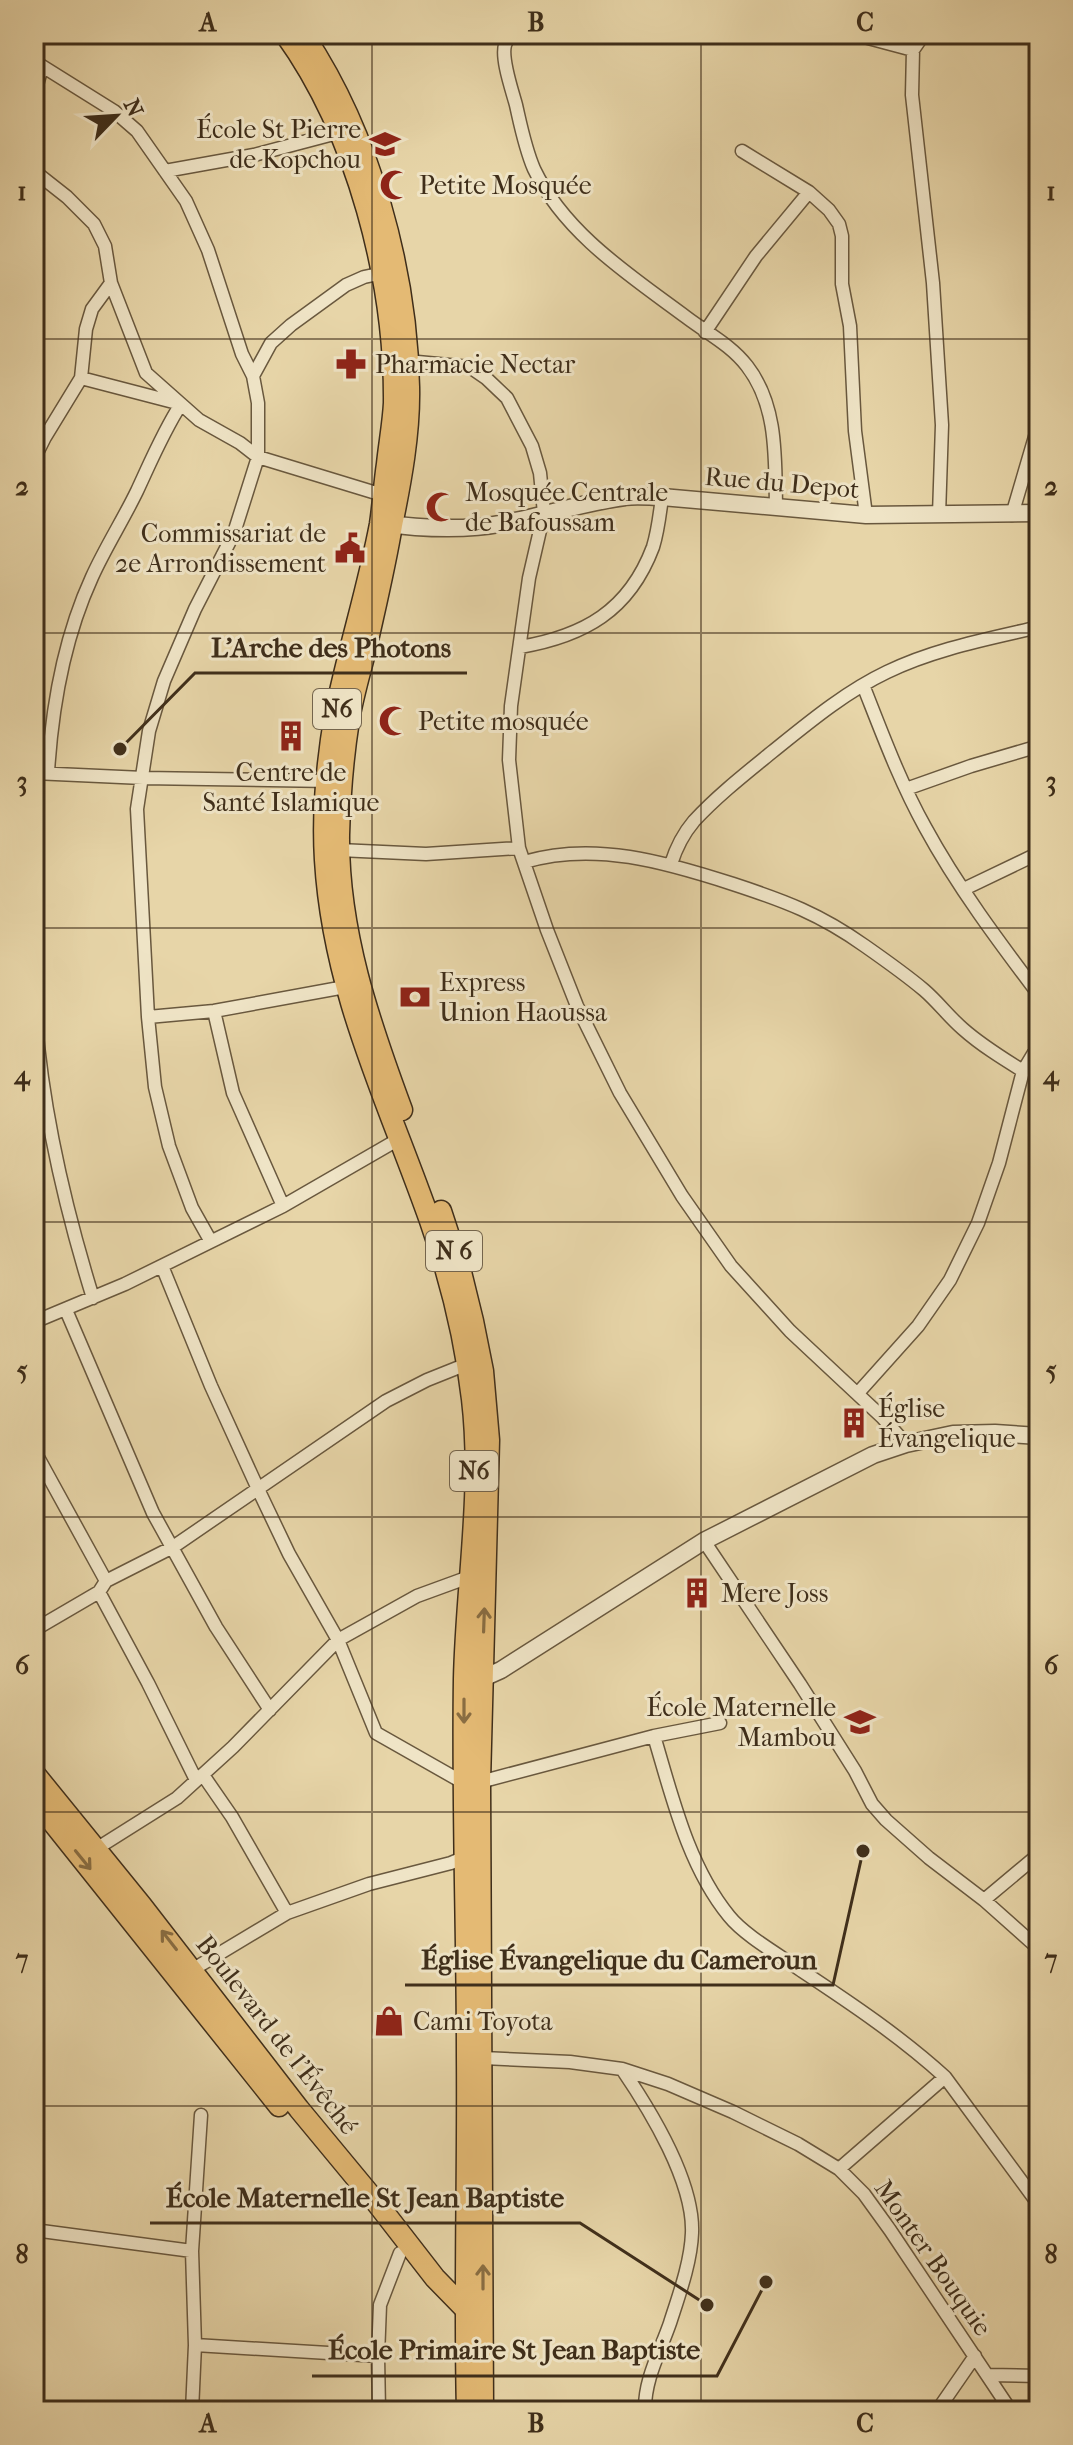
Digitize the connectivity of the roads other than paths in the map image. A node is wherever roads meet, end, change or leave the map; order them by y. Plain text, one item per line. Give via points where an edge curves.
1 (285, 34) edge
2 (302, 34) edge
3 (511, 34) edge
4 (853, 34) edge
5 (924, 34) edge
6 (913, 50) junction
7 (38, 64) edge
8 (34, 96) edge
9 (346, 130) junction
10 (742, 151) dead end
11 (34, 171) edge
12 (165, 171) junction
13 (809, 192) junction
14 (388, 272) junction
15 (111, 283) junction
16 (705, 332) junction
17 (407, 361) junction
18 (253, 376) junction
19 (81, 378) junction
20 (181, 404) junction
21 (1039, 423) edge
22 (258, 457) junction
23 (34, 459) edge
24 (390, 496) junction
25 (662, 497) junction
26 (776, 507) junction
27 (544, 513) junction
28 (1039, 513) edge
29 (866, 515) junction
30 (939, 515) junction
31 (1012, 515) junction
32 (386, 524) junction
33 (1039, 627) edge
34 (520, 647) junction
35 (863, 685) junction
36 (1039, 746) edge
37 (48, 772) junction
38 (34, 773) edge
39 (143, 778) junction
40 (334, 781) junction
41 (906, 789) junction
42 (519, 848) junction
43 (339, 850) junction
44 (1039, 853) edge
45 (524, 862) junction
46 (671, 864) junction
47 (964, 889) junction
48 (345, 987) junction
49 (1039, 995) edge
50 (34, 999) edge
51 (214, 1011) junction
52 (148, 1017) junction
53 (1039, 1035) edge
54 (1023, 1071) junction
55 (405, 1137) junction
56 (283, 1206) junction
57 (210, 1240) junction
58 (162, 1266) junction
59 (93, 1298) junction
60 (66, 1310) junction
61 (34, 1322) edge
62 (475, 1368) junction
63 (858, 1393) junction
64 (1039, 1436) edge
65 (906, 1444) junction
66 (34, 1450) edge
67 (258, 1489) junction
68 (704, 1541) junction
69 (173, 1547) junction
70 (477, 1579) junction
71 (102, 1587) junction
72 (34, 1630) edge
73 (338, 1640) junction
74 (473, 1679) junction
75 (270, 1710) junction
76 (720, 1723) dead end
77 (654, 1736) junction
78 (34, 1773) edge
79 (200, 1778) junction
80 (472, 1783) junction
81 (34, 1799) edge
82 (96, 1849) junction
83 (1039, 1854) edge
84 (465, 1857) junction
85 (984, 1900) junction
86 (135, 1911) junction
87 (287, 1913) junction
88 (1039, 1949) edge
89 (192, 1970) junction
90 (475, 2060) junction
91 (622, 2069) junction
92 (945, 2077) junction
93 (294, 2114) junction
94 (201, 2115) dead end
95 (839, 2169) junction
96 (1039, 2205) edge
97 (34, 2230) edge
98 (192, 2251) junction
99 (400, 2253) junction
100 (474, 2327) junction
101 (195, 2345) junction
102 (378, 2356) junction
103 (975, 2356) junction
104 (988, 2375) junction
105 (1039, 2376) edge
106 (192, 2411) edge
107 (379, 2411) edge
108 (467, 2411) edge
109 (483, 2411) edge
110 (645, 2411) edge
111 (937, 2411) edge
112 (1011, 2411) edge

1 - 9 main road, N6
2 - 9 main road, N6 via 335,89
3 - 16 street via 506,62 523,138 535,171 555,202 617,267
4 - 6 street
5 - 6 street
6 - 30 street via 912,95 941,409
7 - 8 street
7 - 12 street via 114,111 137,131
9 - 12 street via 254,155
9 - 14 main road, N6
10 - 13 street
11 - 15 street via 94,224 105,246
12 - 18 street via 186,201 208,250
13 - 16 street via 756,256
13 - 29 street via 829,210 842,236 842,284
14 - 17 main road, N6
14 - 18 street via 346,285 291,325 271,343
14 - 24 main road, N6 via 394,410
15 - 19 street via 92,309
15 - 20 street via 146,373
16 - 26 street via 731,348 762,390 771,420
17 - 24 main road, N6 via 408,418
17 - 27 street via 470,367 507,398 532,446
18 - 22 street
19 - 20 street
19 - 23 street
20 - 22 street
20 - 37 street via 92,578 64,662 51,723
21 - 31 street
22 - 24 street
22 - 39 street via 234,533 164,681 149,731
24 - 32 main road, N6
25 - 26 street, Rue du Depot
25 - 27 street, Rue du Depot via 629,496
25 - 34 street via 654,545 617,606 587,627
26 - 29 street, Rue du Depot
27 - 32 street, Rue du Depot via 471,528
27 - 34 street
28 - 31 street, Rue du Depot
29 - 30 street, Rue du Depot
30 - 31 street, Rue du Depot
32 - 40 main road, N6 via 335,716
33 - 35 street via 935,653
34 - 42 street via 509,760
35 - 41 street
35 - 46 street via 740,778 694,821
36 - 41 street
37 - 38 street
37 - 39 street
39 - 40 street
39 - 52 street via 137,809
40 - 43 main road, N6
40 - 48 main road, N6 via 324,835
41 - 47 street
42 - 43 street via 426,854
42 - 45 street
43 - 55 main road, N6 via 359,984
44 - 47 street
45 - 46 street via 544,856 609,854
45 - 63 street via 577,1006 620,1093 682,1196 731,1266 790,1331
46 - 54 street via 826,920 926,991 963,1029
47 - 49 street
48 - 51 street
48 - 55 main road, N6 via 363,1046
50 - 59 street via 58,1166
51 - 52 street
51 - 56 street via 233,1093
52 - 57 street via 155,1087 169,1146
53 - 54 street
54 - 63 street via 999,1163 950,1280 918,1326
55 - 56 street
55 - 62 main road, N 6 via 432,1226 454,1274
56 - 57 street
57 - 58 street
58 - 59 street
58 - 67 street
59 - 60 street
60 - 61 street
60 - 69 street via 153,1513
62 - 67 street via 427,1380 386,1401
62 - 70 main road, N6
63 - 65 street
64 - 65 street via 953,1434
65 - 68 street via 873,1455
66 - 71 street
67 - 69 street
67 - 73 street
68 - 74 street via 501,1670
68 - 85 street via 872,1804
69 - 71 street
69 - 75 street
70 - 73 street via 417,1596
70 - 74 main road, N6
71 - 72 street
71 - 79 street
73 - 75 street
73 - 80 street via 376,1733
74 - 80 main road, N6
75 - 79 street
76 - 77 street
77 - 80 street
77 - 92 street via 689,1845 730,1918 913,2048
78 - 82 main road, Boulevard de l'Évêché
79 - 82 street
79 - 87 street via 232,1817
80 - 84 main road, N6
80 - 90 main road, N6
81 -> 86 main road, Boulevard de l'Évêché
82 - 86 main road, Boulevard de l'Évêché
83 - 85 street
84 - 87 street
84 - 90 main road, N6
85 - 88 street
89 -> 86 main road, Boulevard de l'Évêché
86 - 93 main road, Boulevard de l'Évêché
87 - 89 street
89 - 93 main road, Boulevard de l'Évêché
90 - 91 street, Monter Bouquie
90 - 100 main road, N6
91 - 95 street, Monter Bouquie via 733,2112
91 - 110 street via 659,2129 687,2195 693,2232 673,2312 648,2379
92 - 95 street
92 - 96 street
93 - 99 main road, Boulevard de l'Évêché
93 - 100 main road, Boulevard de l'Évêché via 376,2202
94 - 98 street
95 - 103 street, Monter Bouquie via 864,2194
97 - 98 street
98 - 101 street
99 - 100 main road, Boulevard de l'Évêché
99 - 102 street via 380,2305
100 - 108 main road, N6
100 - 109 main road, N6
101 - 102 street
101 - 106 street
102 - 107 street
103 - 104 street, Monter Bouquie
103 - 111 street
104 - 105 street
104 - 112 street, Monter Bouquie

